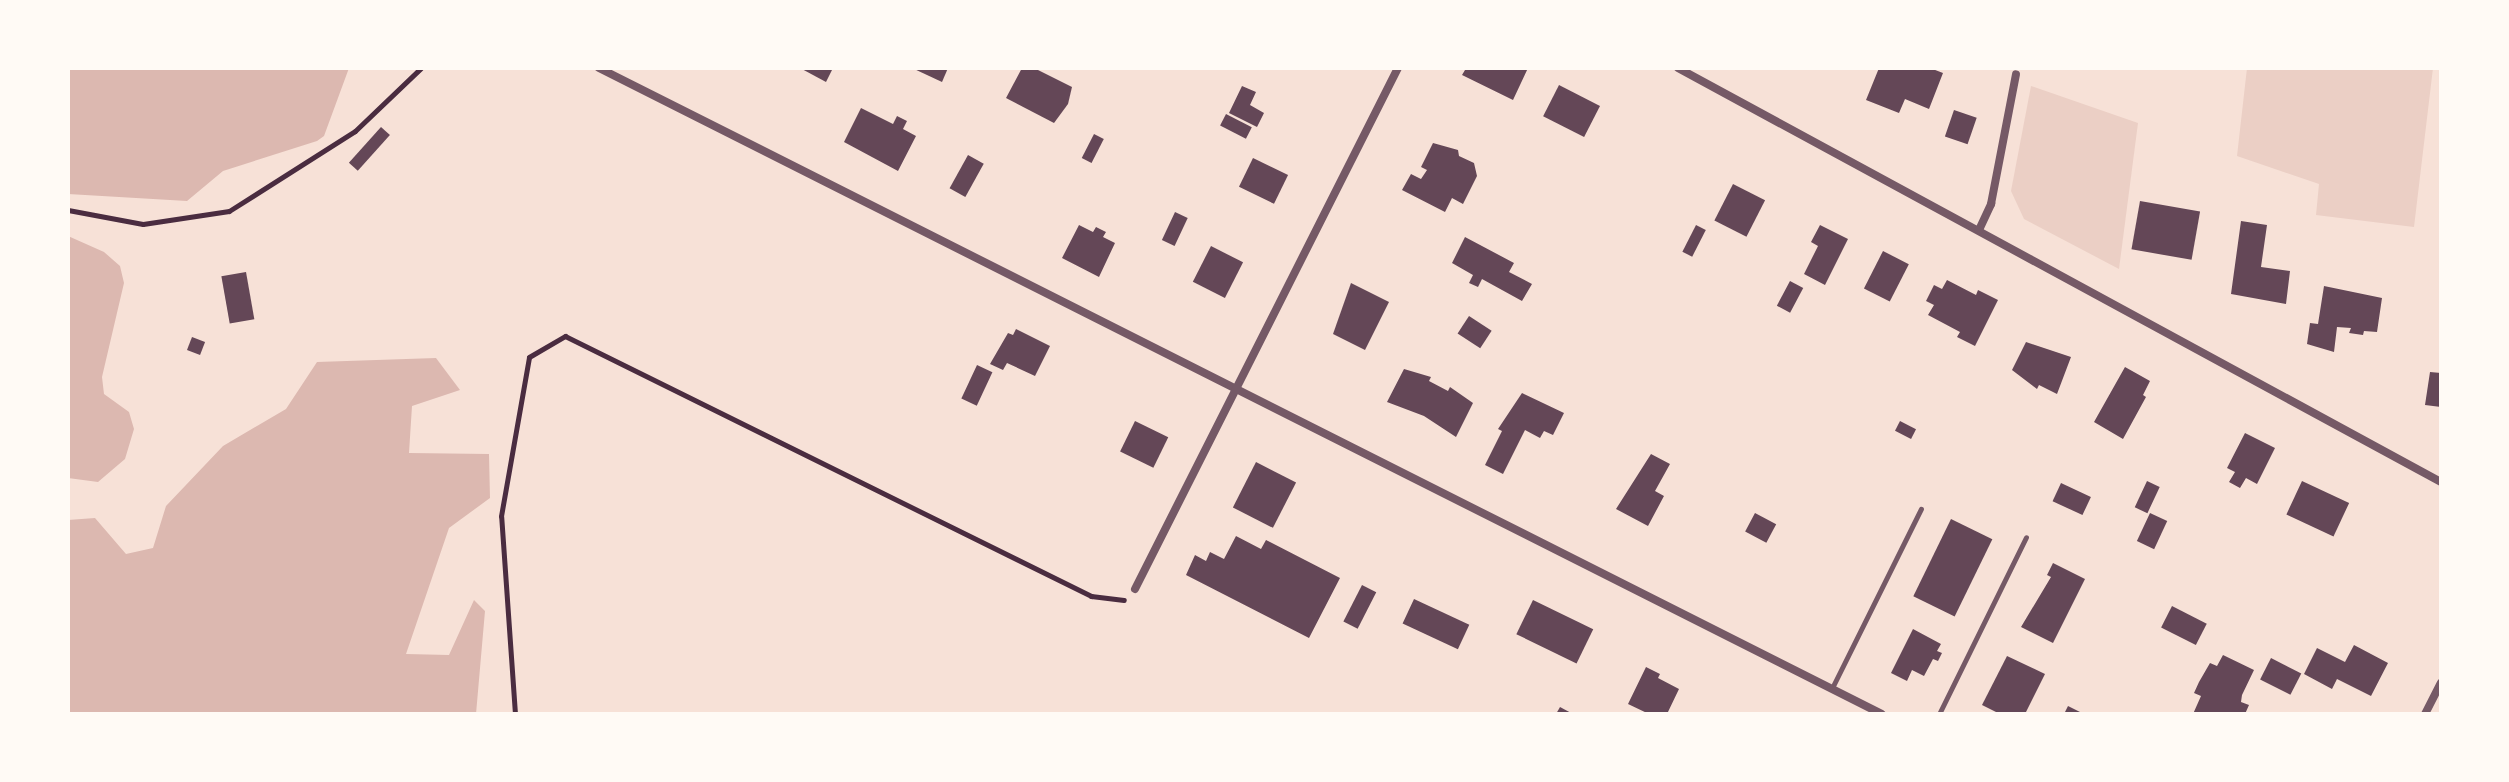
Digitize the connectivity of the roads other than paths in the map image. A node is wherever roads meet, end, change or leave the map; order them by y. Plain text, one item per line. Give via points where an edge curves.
1 (599, 68) edge
2 (1398, 68) edge
3 (1678, 68) edge
4 (2016, 74) dead end
5 (1979, 230) junction
6 (1236, 391) junction
7 (2441, 482) edge
8 (1921, 509) dead end
9 (2026, 537) dead end
10 (1135, 589) road end
11 (2441, 683) edge
12 (1831, 689) junction
13 (1882, 714) edge
14 (1939, 714) edge
15 (2425, 714) edge

1 - 6 street
2 - 6 street
3 - 5 street
4 - 5 street via 1991,204
5 - 7 street
6 - 10 street
6 - 12 street
8 - 12 lane
9 - 14 lane
11 - 15 street
12 - 13 street

